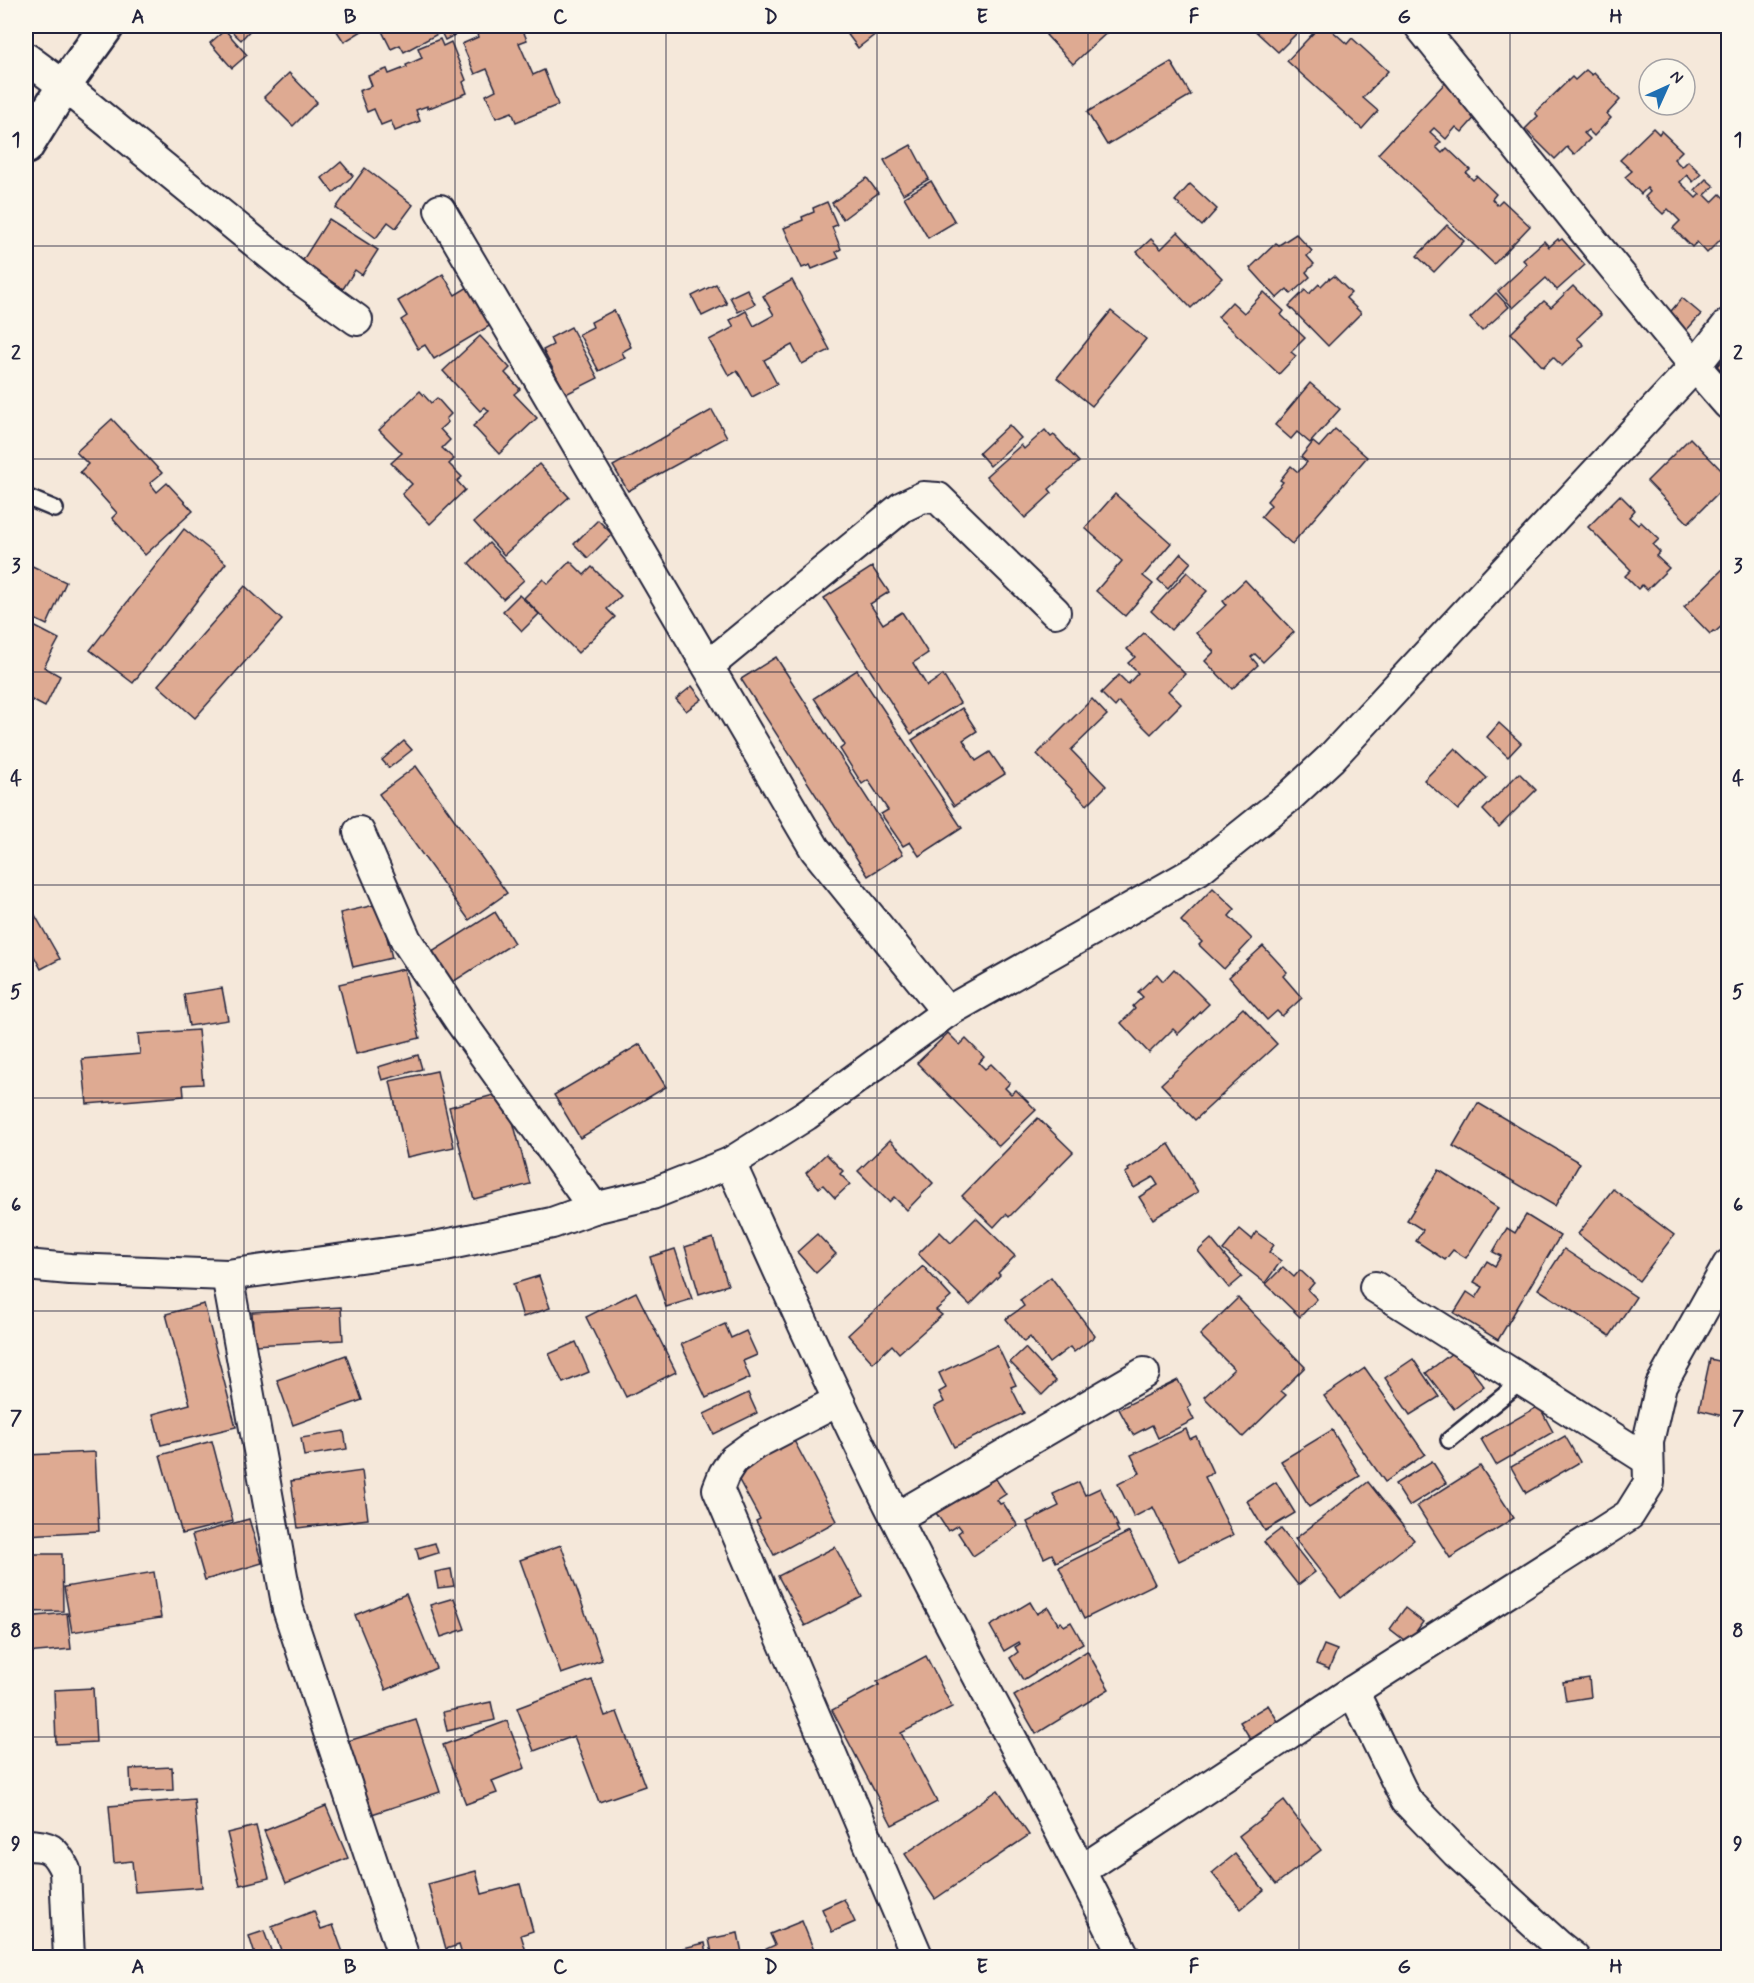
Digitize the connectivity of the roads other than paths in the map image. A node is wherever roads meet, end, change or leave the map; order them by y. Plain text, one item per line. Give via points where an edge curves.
1 (107, 26) edge
2 (1420, 26) edge
3 (26, 58) edge
4 (64, 86) junction
5 (26, 147) edge
6 (440, 210) dead end
7 (357, 320) dead end
8 (1728, 324) edge
9 (1695, 366) junction
10 (1728, 404) edge
11 (26, 497) edge
12 (55, 509) dead end
13 (1055, 612) dead end
14 (708, 666) junction
15 (359, 832) dead end
16 (947, 1012) junction
17 (730, 1162) junction
18 (594, 1208) junction
19 (26, 1265) edge
20 (1728, 1265) edge
21 (227, 1275) junction
22 (1375, 1287) dead end
23 (1144, 1373) dead end
24 (1523, 1380) junction
25 (838, 1401) junction
26 (1449, 1440) dead end
27 (1648, 1460) junction
28 (896, 1518) junction
29 (1353, 1691) junction
30 (26, 1845) edge
31 (1082, 1870) junction
32 (69, 1958) edge
33 (404, 1958) edge
34 (918, 1958) edge
35 (1125, 1958) edge
36 (1574, 1958) edge

1 - 4 street
2 - 9 street
3 - 4 street
4 - 5 street
4 - 7 street via 299,278
6 - 14 street
8 - 9 street
9 - 10 street
9 - 16 street via 1331,758 1289,797 1198,870
11 - 12 lane
13 - 14 street via 938,498 923,497 902,507
14 - 16 street via 815,849
15 - 18 street via 406,940
16 - 17 street via 806,1115
17 - 18 street via 652,1194
17 - 25 street
18 - 21 street via 552,1223 440,1246
19 - 21 street
20 - 27 street via 1661,1385 1648,1442
21 - 33 street via 288,1609
22 - 24 street
23 - 28 street
24 - 26 lane
24 - 27 street
25 - 28 street
25 - 34 street via 755,1444 733,1460 718,1489
27 - 29 street via 1649,1483 1629,1515
28 - 31 street
29 - 31 street
29 - 36 street via 1407,1800 1456,1853
30 - 32 street via 50,1847 66,1870
31 - 35 street

